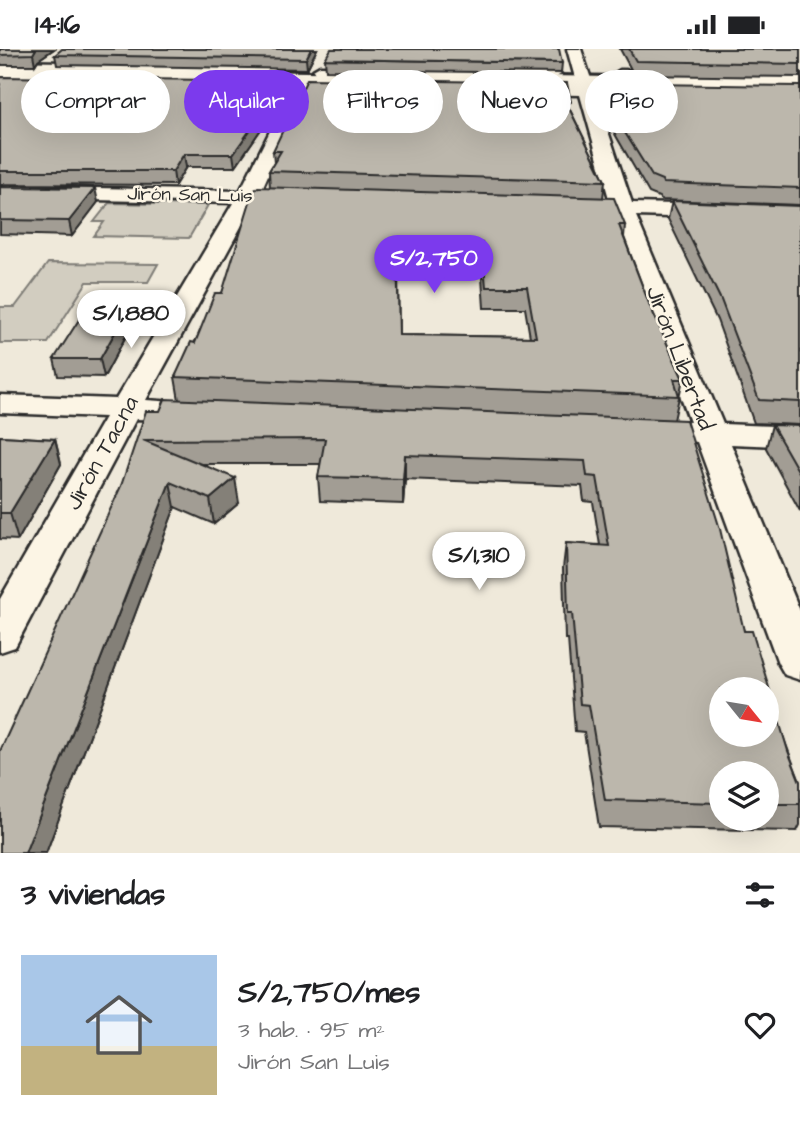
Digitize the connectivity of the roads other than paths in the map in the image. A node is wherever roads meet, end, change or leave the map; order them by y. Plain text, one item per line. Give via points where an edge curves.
1 (67, 49) edge
2 (0, 65) edge
3 (44, 65) junction
4 (313, 71) junction
5 (582, 74) edge
6 (800, 78) edge
7 (5, 80) edge
8 (800, 85) edge
9 (800, 93) edge
10 (0, 192) edge
11 (248, 196) junction
12 (318, 199) edge
13 (554, 208) edge
14 (623, 210) junction
15 (800, 214) edge
16 (0, 404) edge
17 (126, 409) junction
18 (237, 414) edge
19 (612, 428) edge
20 (709, 432) junction
21 (800, 437) edge
22 (0, 636) edge
23 (800, 663) edge

1 - 3 street
2 - 3 street
3 - 4 street
4 - 5 street
4 - 7 street
4 - 11 street, Jirón Tacna
5 - 6 street
5 - 7 highway
5 - 8 highway
5 - 9 street
5 - 14 street, Jirón Libertad
10 - 11 street, Jirón San Luis
11 - 12 street, Jirón San Luis
11 - 17 street, Jirón Tacna
13 - 14 street
14 - 15 street
14 - 20 street, Jirón Libertad
16 - 17 street
17 - 18 street
17 - 22 street, Jirón Tacna
19 - 20 street
20 - 21 street
20 - 23 street, Jirón Libertad

